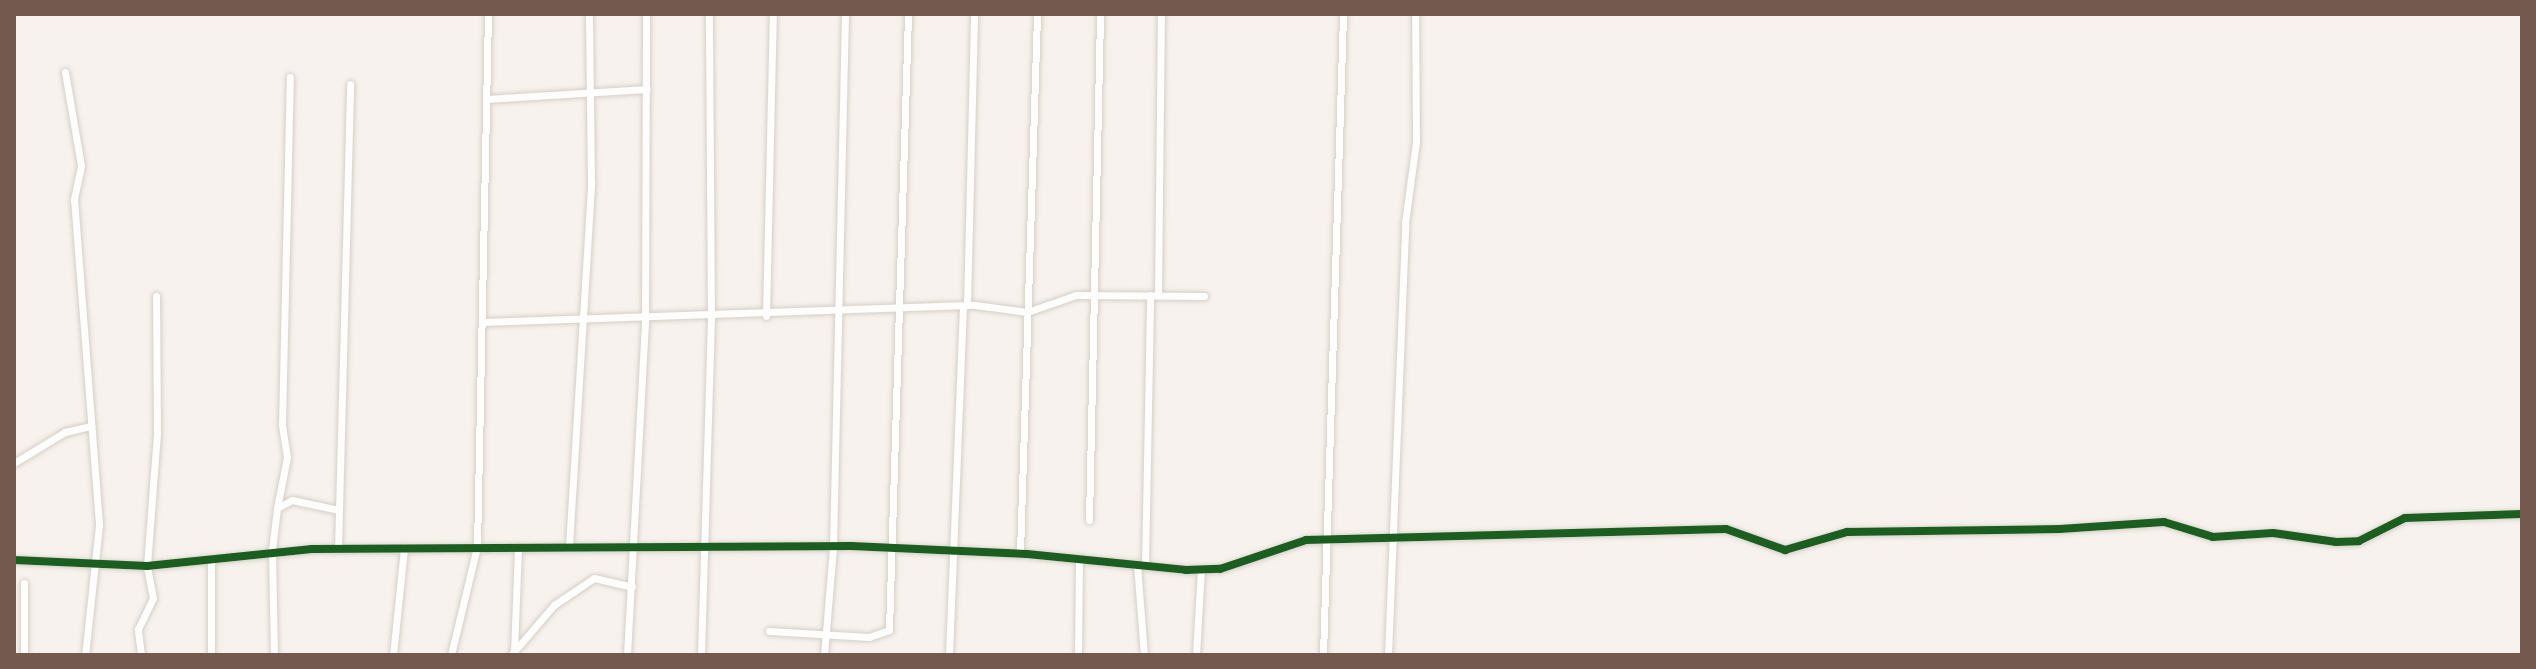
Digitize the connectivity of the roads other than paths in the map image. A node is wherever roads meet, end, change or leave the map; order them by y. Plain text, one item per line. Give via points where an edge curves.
1 (488, 14) edge
2 (589, 14) edge
3 (646, 14) edge
4 (709, 14) edge
5 (773, 14) edge
6 (845, 14) edge
7 (908, 14) edge
8 (974, 14) edge
9 (1037, 14) edge
10 (1100, 14) edge
11 (1161, 14) edge
12 (1343, 14) edge
13 (1415, 14) edge
14 (65, 72) dead end
15 (290, 77) dead end
16 (350, 84) dead end
17 (647, 89) junction
18 (590, 91) junction
19 (486, 99) junction
20 (1092, 295) junction
21 (1154, 295) junction
22 (156, 296) dead end
23 (1204, 296) dead end
24 (965, 306) junction
25 (902, 309) junction
26 (1027, 312) junction
27 (836, 313) junction
28 (766, 316) junction
29 (711, 317) junction
30 (581, 318) junction
31 (645, 318) junction
32 (483, 322) junction
33 (91, 426) junction
34 (14, 463) edge
35 (277, 508) junction
36 (339, 510) junction
37 (2522, 514) edge
38 (1089, 520) dead end
39 (1389, 538) junction
40 (1325, 540) junction
41 (569, 546) junction
42 (477, 547) junction
43 (518, 547) junction
44 (833, 547) junction
45 (404, 548) junction
46 (895, 548) junction
47 (338, 549) junction
48 (272, 550) junction
49 (701, 550) junction
50 (636, 551) junction
51 (956, 551) junction
52 (1020, 553) junction
53 (1079, 558) junction
54 (211, 559) junction
55 (14, 560) edge
56 (92, 563) junction
57 (1141, 564) junction
58 (147, 566) junction
59 (1201, 569) junction
60 (24, 583) dead end
61 (632, 587) junction
62 (769, 631) dead end
63 (826, 635) junction
64 (513, 654) edge
65 (24, 655) edge
66 (85, 655) edge
67 (141, 655) edge
68 (211, 655) edge
69 (274, 655) edge
70 (393, 655) edge
71 (451, 655) edge
72 (627, 655) edge
73 (701, 655) edge
74 (824, 655) edge
75 (949, 655) edge
76 (1078, 655) edge
77 (1144, 655) edge
78 (1196, 655) edge
79 (1323, 655) edge
80 (1388, 655) edge

1 - 19 street
2 - 18 street
3 - 17 street
4 - 29 street
5 - 28 street
6 - 27 street
7 - 25 street
8 - 24 street
9 - 26 street
10 - 20 street
11 - 21 street
12 - 40 street
13 - 39 street via 1416,142 1405,223
14 - 33 street via 81,166 74,199
15 - 35 street via 282,424 287,457
16 - 36 street
17 - 18 street
17 - 31 street
18 - 19 street
18 - 30 street via 591,182
19 - 32 street
20 - 21 street
20 - 26 street
20 - 38 street
21 - 23 street
21 - 57 street
22 - 58 street via 157,433
24 - 25 street
24 - 26 street
24 - 51 street
25 - 27 street
25 - 46 street
26 - 52 street
27 - 28 street
27 - 44 street
28 - 29 street
29 - 31 street
29 - 49 street
30 - 31 street
30 - 32 street
30 - 41 street
31 - 50 street
32 - 42 street
33 - 34 street via 65,432
33 - 56 street via 99,525
35 - 36 street via 292,500
35 - 48 street
36 - 47 street
37 - 39 street via 2405,518 2359,541 2336,542 2273,533 2213,537 2164,522 1847,532 1785,550 1726,529
39 - 40 street
39 - 80 street
40 - 59 street via 1306,540 1244,562
40 - 79 street
41 - 43 street
41 - 50 street
42 - 43 street
42 - 45 street
42 - 71 street
43 - 64 street
44 - 46 street
44 - 49 street
44 - 63 street
45 - 47 street
45 - 70 street
46 - 51 street
46 - 63 street via 889,630 869,637
47 - 48 street
48 - 54 street
48 - 69 street
49 - 50 street
49 - 73 street
50 - 61 street
51 - 52 street
51 - 75 street
52 - 53 street
53 - 57 street
53 - 76 street
54 - 58 street
54 - 68 street
55 - 56 street
56 - 58 street
56 - 66 street
57 - 59 street
57 - 77 street
58 - 67 street via 153,598 138,629
59 - 78 street
60 - 65 street
61 - 64 street via 594,578 554,605
61 - 72 street
62 - 63 street
63 - 74 street

